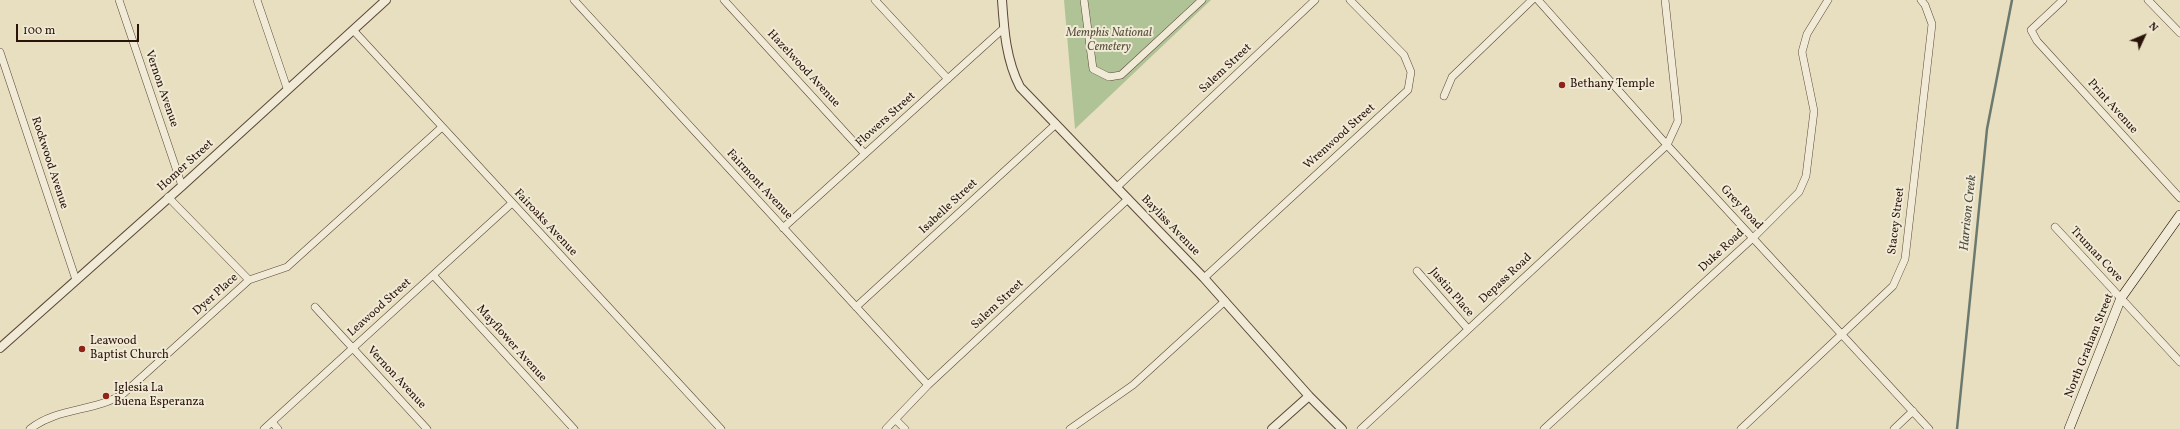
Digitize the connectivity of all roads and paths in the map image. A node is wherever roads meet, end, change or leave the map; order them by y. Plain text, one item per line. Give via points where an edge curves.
1 (119, 0) edge
2 (257, 0) edge
3 (386, 0) edge
4 (574, 0) edge
5 (724, 0) edge
6 (875, 0) edge
7 (1002, 0) edge
8 (1084, 0) edge
9 (1202, 0) edge
10 (1316, 0) edge
11 (1350, 0) edge
12 (1532, 0) edge
13 (1539, 0) edge
14 (1544, 0) edge
15 (1665, 0) edge
16 (1828, 0) edge
17 (1921, 0) edge
18 (2063, 0) edge
19 (2148, 0) edge
20 (1004, 28) junction
21 (354, 30) junction
22 (2180, 33) edge
23 (0, 52) edge
24 (948, 79) junction
25 (287, 88) junction
26 (1444, 96) dead end
27 (1056, 124) junction
28 (442, 127) junction
29 (1667, 145) junction
30 (865, 154) junction
31 (182, 186) junction
32 (1117, 187) junction
33 (168, 197) junction
34 (2180, 198) edge
35 (1128, 199) junction
36 (512, 203) junction
37 (2180, 215) edge
38 (2055, 227) dead end
39 (783, 228) junction
40 (1754, 237) junction
41 (1417, 271) dead end
42 (433, 275) junction
43 (1204, 278) junction
44 (76, 280) junction
45 (249, 280) junction
46 (2122, 298) junction
47 (1225, 301) junction
48 (315, 307) dead end
49 (856, 307) junction
50 (1468, 330) junction
51 (1841, 335) junction
52 (0, 348) edge
53 (353, 348) junction
54 (2180, 362) edge
55 (928, 385) junction
56 (1309, 396) junction
57 (1912, 412) junction
58 (896, 420) junction
59 (272, 422) junction
60 (2072, 428) edge
61 (30, 429) edge
62 (264, 429) edge
63 (278, 429) edge
64 (427, 429) edge
65 (574, 429) edge
66 (721, 429) edge
67 (886, 429) edge
68 (905, 429) edge
69 (1070, 429) edge
70 (1272, 429) edge
71 (1342, 429) edge
72 (1361, 429) edge
73 (1544, 429) edge
74 (1741, 429) edge
75 (1894, 429) edge
76 (1929, 429) edge

1 - 31 street, Vernon Avenue
2 - 25 street
3 - 21 street, Homer Street
4 - 39 street, Fairmont Avenue
5 - 30 street, Hazelwood Avenue
6 - 24 street
7 - 20 street, Bayliss Avenue
8 - 9 street via 1093,69 1109,78 1126,71
10 - 32 street, Salem Street
11 - 43 street, Wrenwood Street via 1404,55 1411,72 1408,90
12 - 26 street via 1452,77
13 - 14 street
13 - 29 street, Grey Road
15 - 29 street via 1678,121
16 - 40 street, Duke Road via 1807,34 1802,52 1814,111 1806,176 1799,192
17 - 51 street, Stacey Street via 1932,24 1905,259 1893,286
18 - 34 street, Print Avenue via 2031,30 2036,41
19 - 22 street
20 - 24 street, Flowers Street
20 - 27 street, Bayliss Avenue via 1012,71 1020,87
21 - 25 street, Homer Street
21 - 28 street, Fairoaks Avenue
23 - 44 street, Rockwood Avenue
24 - 30 street, Flowers Street
25 - 31 street, Homer Street
27 - 32 street, Bayliss Avenue
27 - 49 street, Isabelle Street
28 - 36 street, Fairoaks Avenue
28 - 45 street, Dyer Place via 287,267
29 - 40 street, Grey Road
29 - 50 street, Depass Road
30 - 39 street, Flowers Street
31 - 33 street, Homer Street
32 - 35 street, Bayliss Avenue
33 - 44 street, Homer Street
33 - 45 street
35 - 43 street, Bayliss Avenue
35 - 55 street, Salem Street
36 - 42 street, Leawood Street
36 - 66 street, Fairoaks Avenue
37 - 46 main road, North Graham Street
38 - 46 street, Truman Cove
39 - 49 street, Fairmont Avenue
40 - 51 street, Grey Road
40 - 73 street, Duke Road
41 - 50 street, Justin Place
42 - 53 street, Leawood Street
42 - 65 street, Mayflower Avenue
43 - 47 street, Bayliss Avenue
44 - 52 street, Homer Street
45 - 61 street, Dyer Place via 123,394 105,403 54,415
46 - 54 street, Truman Cove
46 - 60 main road, North Graham Street
47 - 56 street, Bayliss Avenue
47 - 69 street via 1133,385
48 - 53 street, Vernon Avenue
49 - 55 street, Fairmont Avenue
50 - 72 street, Depass Road
51 - 57 street, Grey Road
51 - 74 street, Stacey Street
53 - 59 street, Leawood Street
53 - 64 street, Vernon Avenue
55 - 58 street, Salem Street
56 - 70 street
56 - 71 street, Bayliss Avenue
57 - 75 street
57 - 76 street, Grey Road
58 - 67 street, Salem Street
58 - 68 street
59 - 62 street, Leawood Street
59 - 63 street

